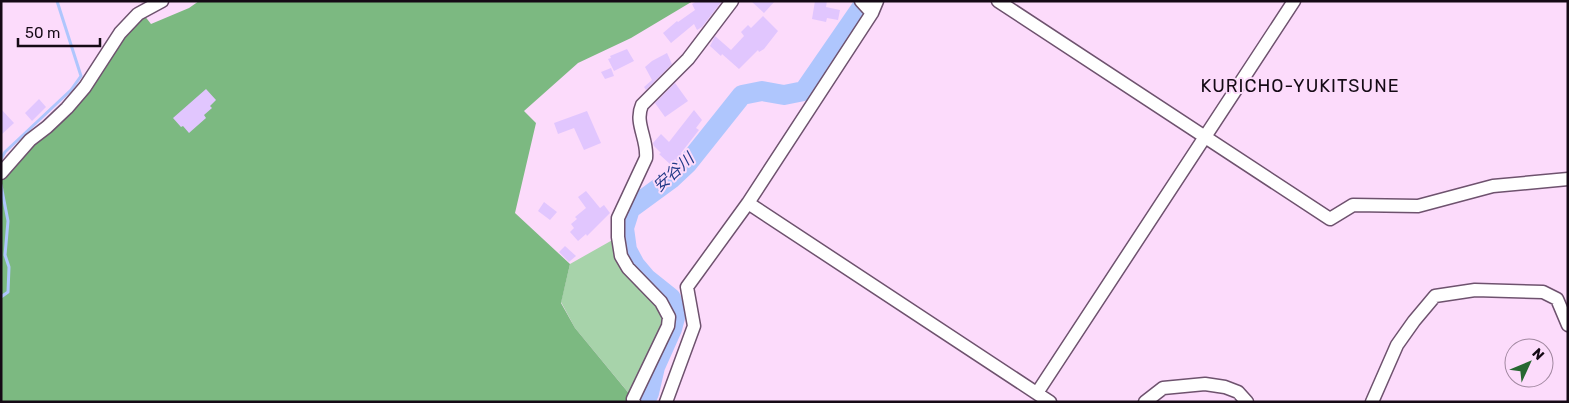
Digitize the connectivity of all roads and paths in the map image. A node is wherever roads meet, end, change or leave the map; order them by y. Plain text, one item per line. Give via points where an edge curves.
1 (162, 1) edge
2 (732, 1) edge
3 (998, 1) edge
4 (1294, 1) edge
5 (870, 7) edge
6 (1204, 138) junction
7 (1, 173) edge
8 (1568, 178) edge
9 (748, 203) junction
10 (1568, 325) edge
11 (1037, 393) junction
12 (634, 402) edge
13 (666, 402) edge
14 (1050, 402) edge
15 (1145, 402) edge
16 (1247, 402) edge
17 (1372, 402) edge

1 - 7 street via 138,14 120,33 86,87 30,140
2 - 12 street via 688,59 642,104 639,112 646,158 618,218 618,237 621,256 628,268 661,302 669,317 664,337
3 - 6 street
4 - 6 street
5 - 9 street
6 - 8 street via 1330,219 1353,205 1418,206 1493,186
6 - 11 street
9 - 11 street
9 - 13 street via 687,287 694,326
10 - 17 street via 1557,299 1543,292 1475,290 1435,296 1397,345
11 - 14 street
15 - 16 street via 1163,388 1205,384 1238,392

